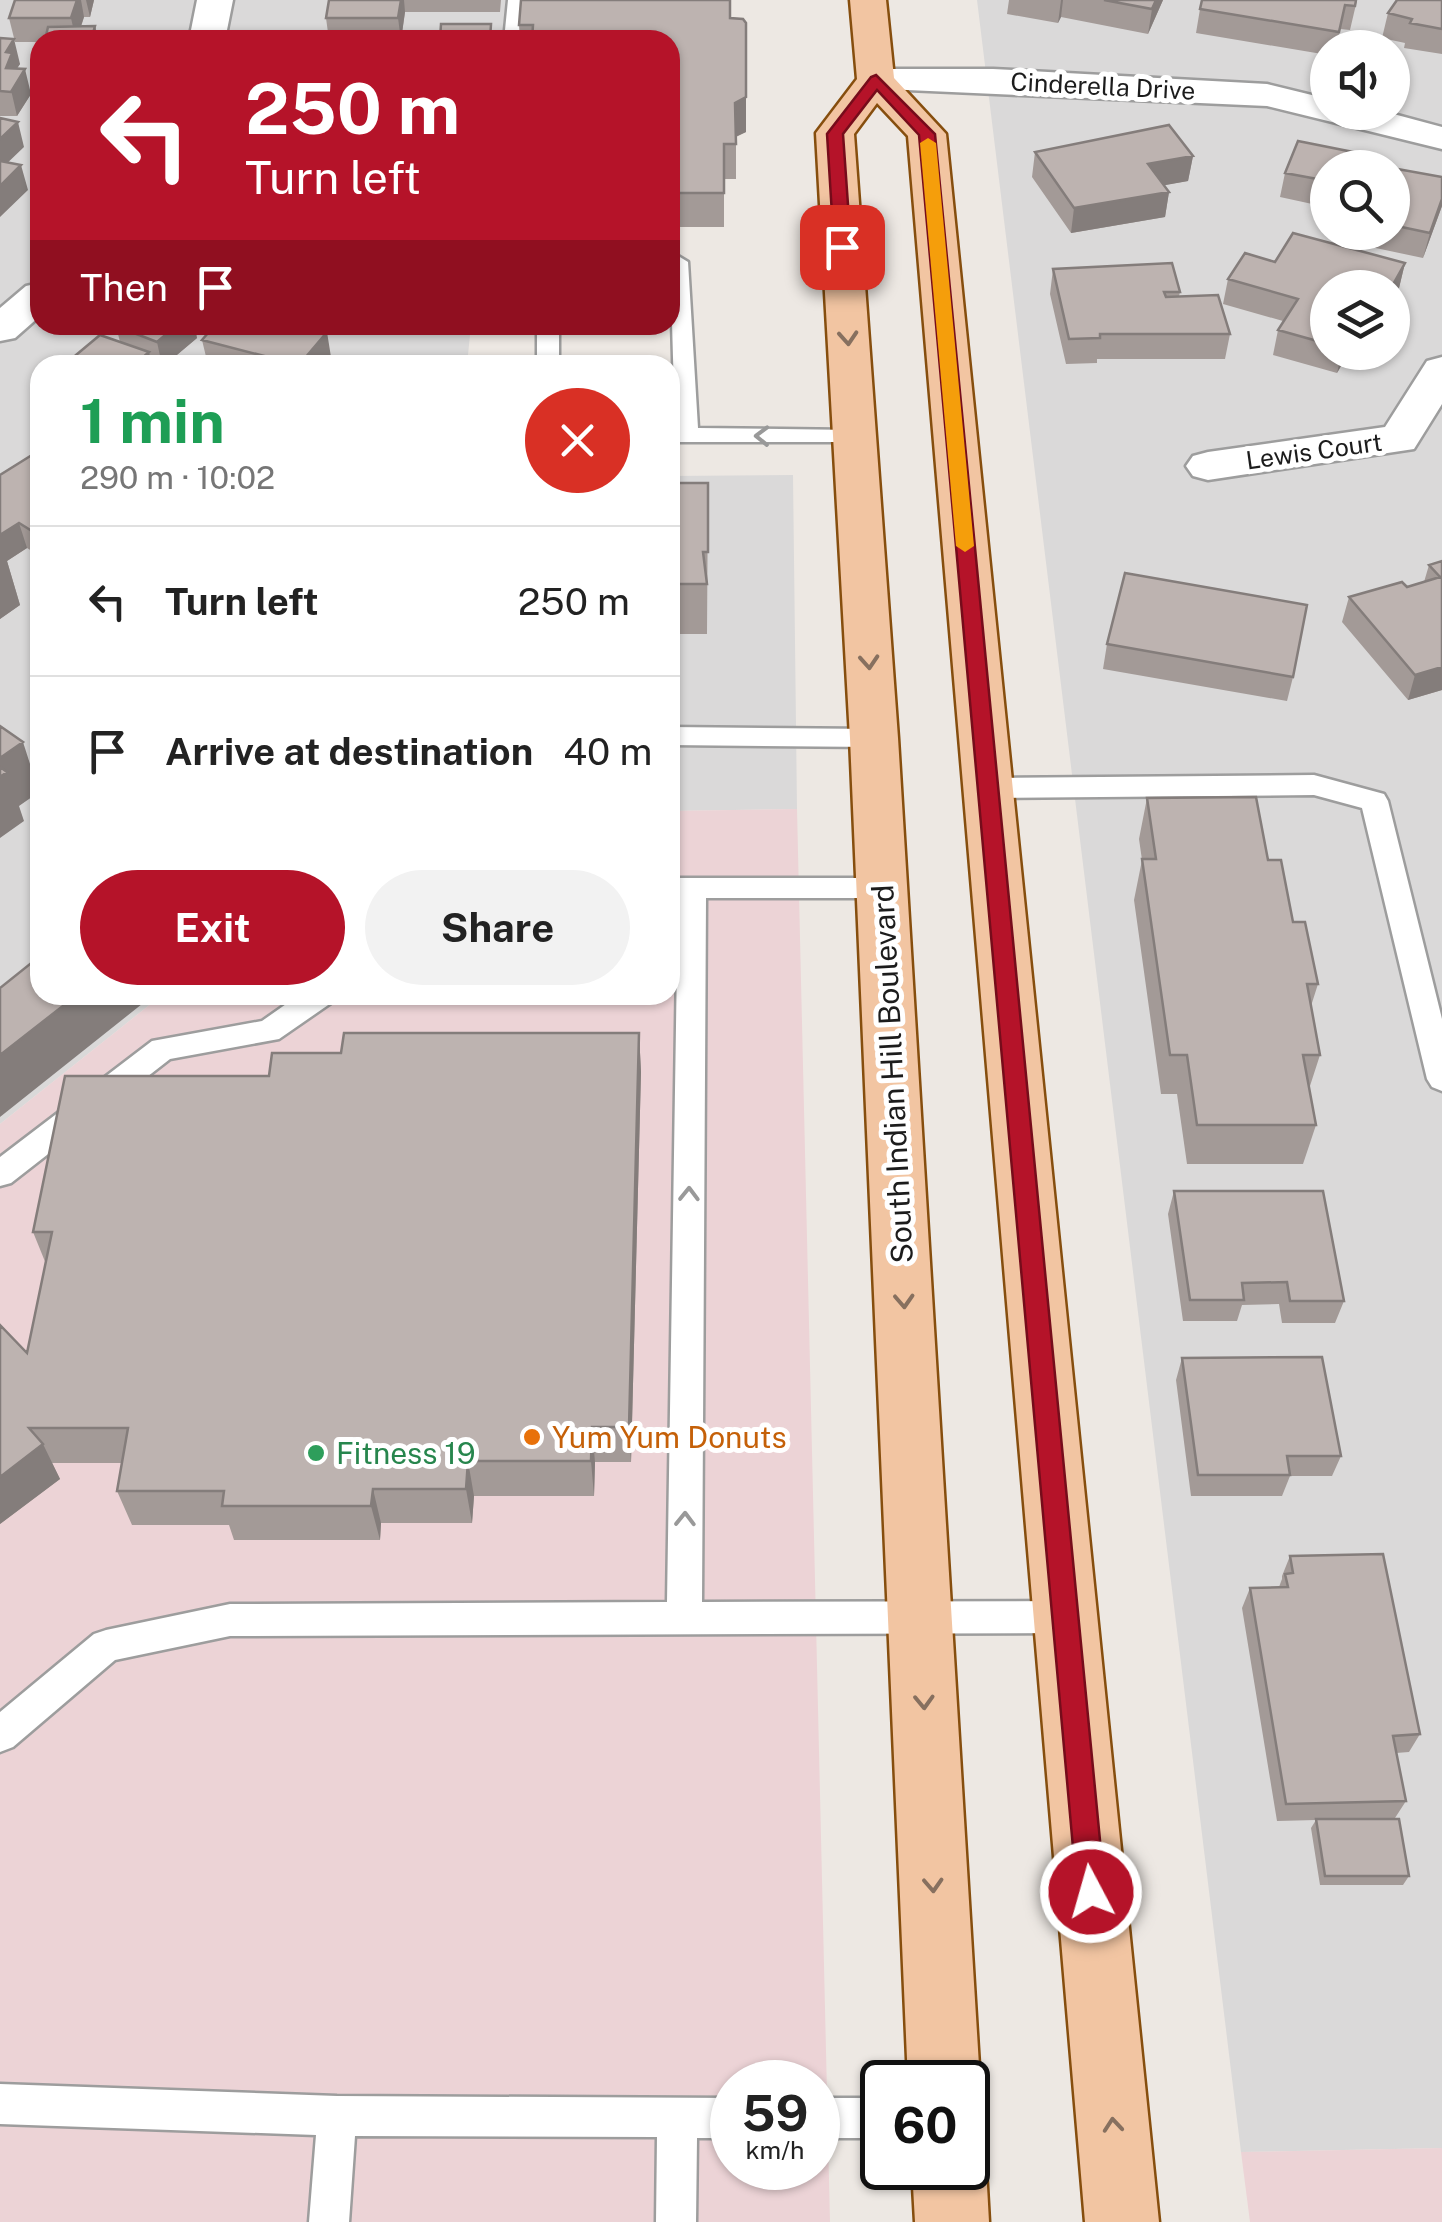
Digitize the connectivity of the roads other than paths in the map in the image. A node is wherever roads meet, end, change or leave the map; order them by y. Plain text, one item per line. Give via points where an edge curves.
1 (215, 0) edge
2 (518, 0) edge
3 (868, 0) edge
4 (209, 30) edge
5 (515, 30) edge
6 (876, 80) junction
7 (1310, 106) edge
8 (1410, 130) edge
9 (1442, 138) edge
10 (30, 304) edge
11 (0, 329) edge
12 (1442, 370) edge
13 (680, 434) edge
14 (854, 437) junction
15 (1208, 466) dead end
16 (680, 736) edge
17 (874, 738) junction
18 (987, 788) junction
19 (681, 888) edge
20 (881, 888) junction
21 (306, 1005) edge
22 (1442, 1079) edge
23 (0, 1174) edge
24 (921, 1616) junction
25 (684, 1617) junction
26 (1064, 1617) junction
27 (0, 1735) edge
28 (943, 2060) edge
29 (0, 2104) edge
30 (337, 2116) junction
31 (677, 2118) junction
32 (710, 2118) edge
33 (950, 2190) edge
34 (329, 2222) edge
35 (676, 2222) edge
36 (952, 2222) edge
37 (1122, 2222) edge

1 - 4 street
2 - 5 lane
3 - 6 main road
6 - 7 street, Cinderella Drive via 1267,95
6 -> 14 main road, South Indian Hill Boulevard via 835,134
6 - 18 main road via 927,134
8 - 9 street
10 - 11 street
12 - 15 street, Lewis Court via 1398,439
14 -> 13 lane
14 -> 17 main road, South Indian Hill Boulevard
16 - 17 lane
17 - 20 main road, South Indian Hill Boulevard
18 - 22 lane via 1314,785 1374,801
18 - 26 main road
19 - 20 lane
25 -> 19 lane
20 -> 24 main road, South Indian Hill Boulevard
21 - 23 lane via 269,1031 162,1049
24 - 25 lane
24 - 26 lane
24 -> 28 main road, South Indian Hill Boulevard
25 - 27 lane via 230,1620 106,1646
37 -> 26 main road
29 - 30 lane
30 - 31 lane
30 - 34 lane
31 - 32 lane
31 - 35 lane
33 - 36 main road

